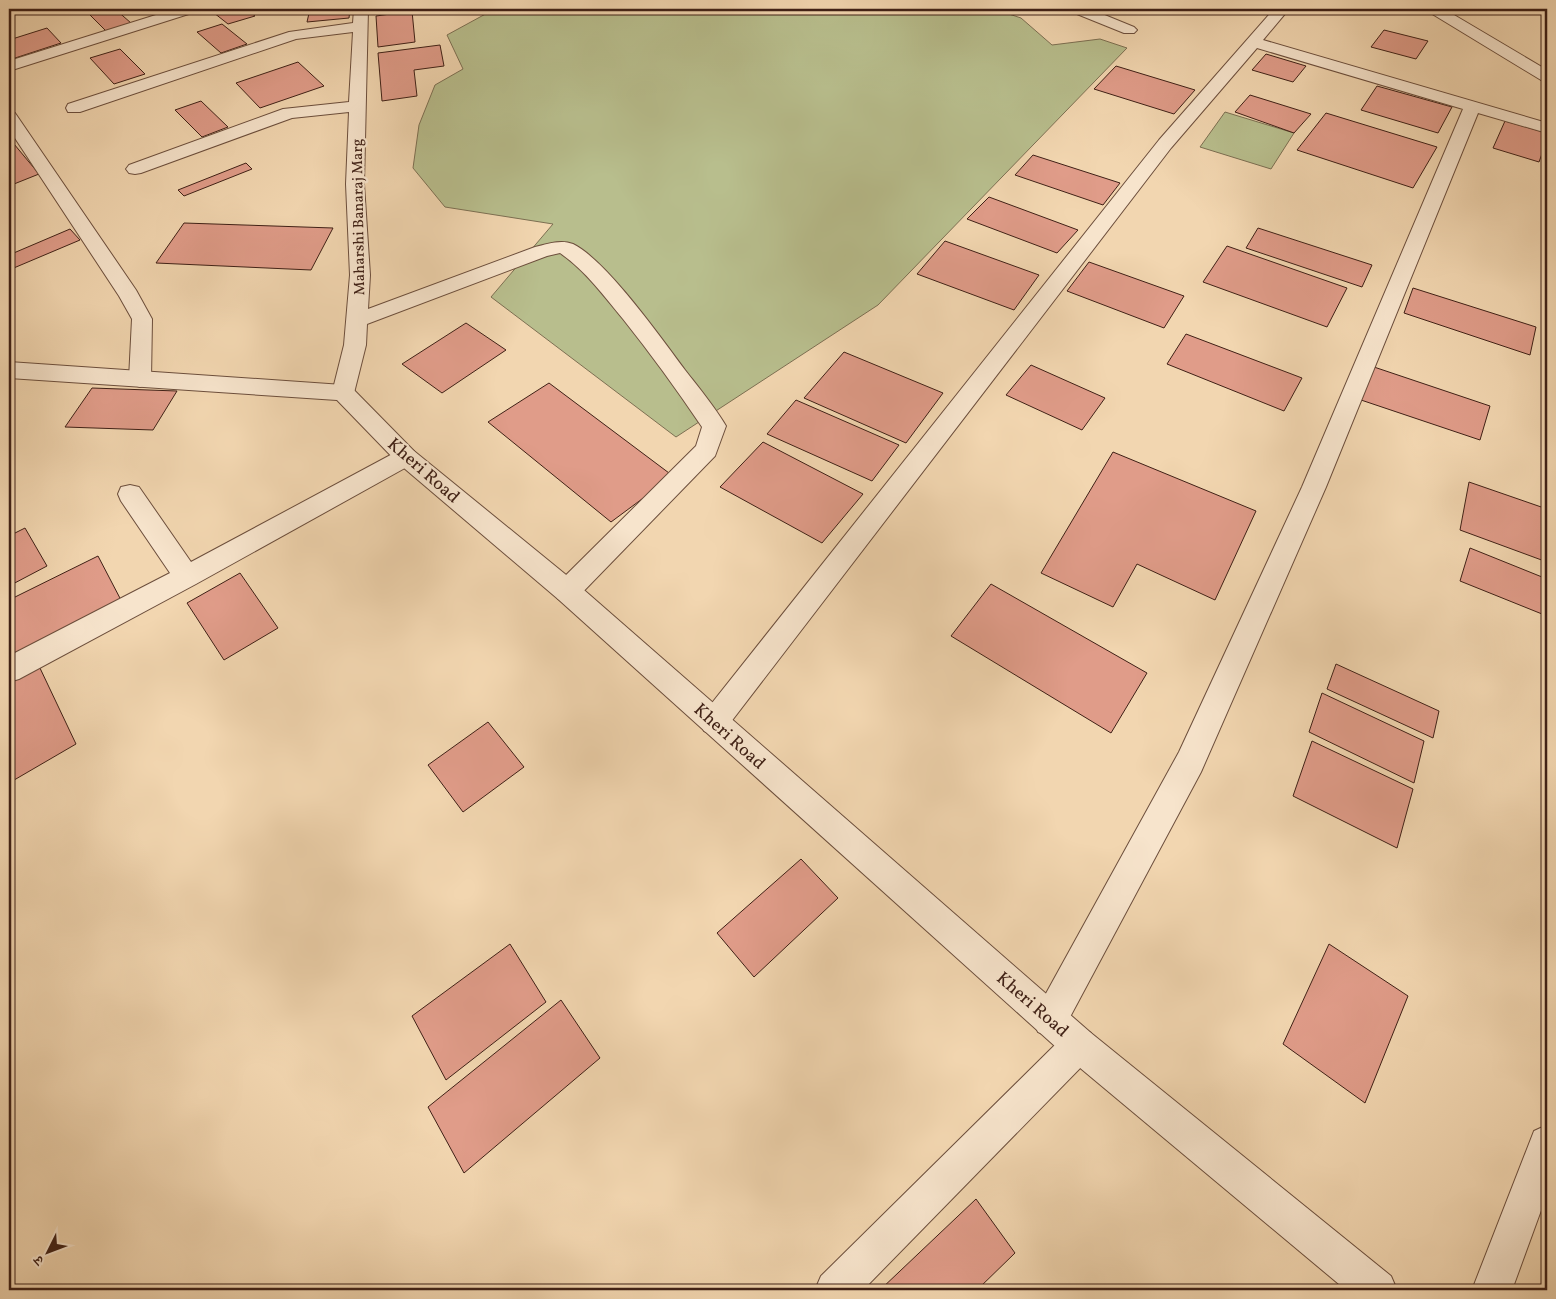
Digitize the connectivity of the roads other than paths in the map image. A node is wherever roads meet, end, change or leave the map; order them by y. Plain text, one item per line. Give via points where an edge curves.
1 (190, 9) edge
2 (1077, 9) edge
3 (1282, 9) edge
4 (1434, 9) edge
5 (360, 18) edge
6 (1129, 30) dead end
7 (1253, 42) junction
8 (9, 66) edge
9 (1547, 77) edge
10 (357, 106) junction
11 (1472, 107) junction
12 (74, 108) dead end
13 (9, 117) edge
14 (1547, 128) edge
15 (135, 169) dead end
16 (358, 320) junction
17 (9, 370) edge
18 (140, 379) junction
19 (342, 393) junction
20 (406, 457) junction
21 (130, 494) dead end
22 (187, 577) junction
23 (567, 591) junction
24 (9, 670) edge
25 (714, 722) junction
26 (1050, 1020) junction
27 (1078, 1045) junction
28 (1547, 1144) edge
29 (835, 1290) edge
30 (1376, 1290) edge
31 (1492, 1290) edge

1 - 8 street
2 - 6 street
3 - 7 street
4 - 9 street
5 - 10 street, Maharshi Banaraj Marg
5 - 12 street via 294,35
7 - 11 street
7 - 25 street via 1165,144
10 - 15 street via 289,114
10 - 16 street, Maharshi Banaraj Marg
11 - 14 street
11 - 26 street via 1314,487 1190,762
13 - 18 street via 138,311 142,319
16 - 19 street, Maharshi Banaraj Marg
16 - 23 street via 542,251 564,247 574,252 600,278 678,374 714,426 707,450
17 - 18 street
18 - 19 street
19 - 20 street, Kheri Road
20 - 22 street
20 - 23 street, Kheri Road
21 - 22 street
22 - 24 street
23 - 25 street, Kheri Road
25 - 26 street, Kheri Road
26 - 27 street, Kheri Road
27 - 29 street
27 - 30 street, Kheri Road
28 - 31 street

